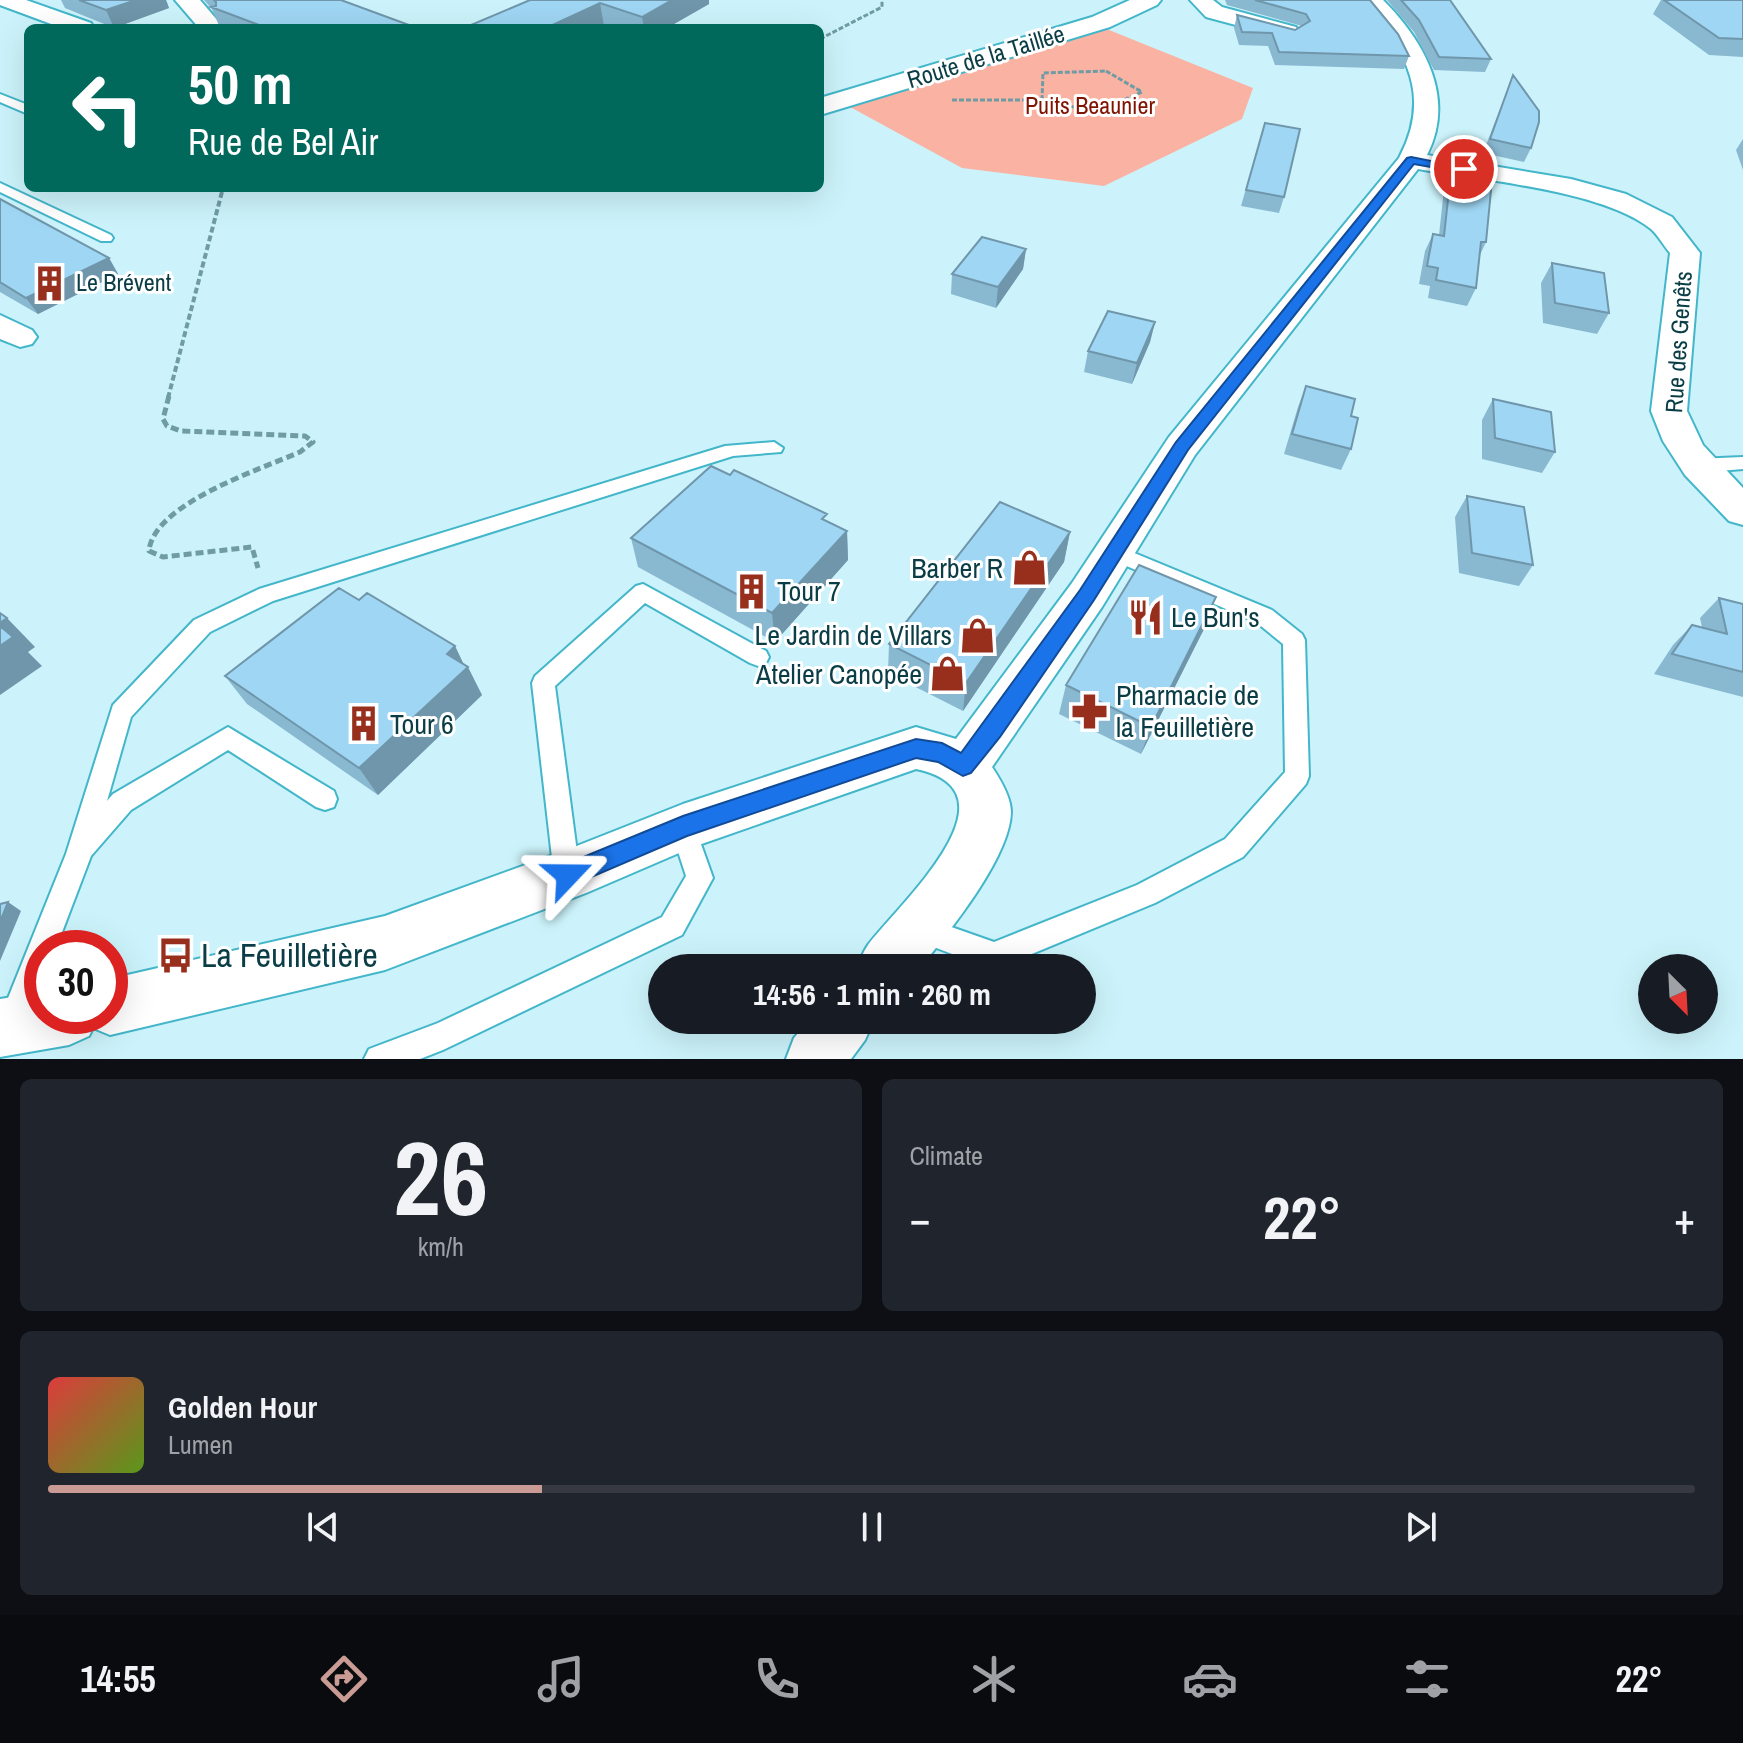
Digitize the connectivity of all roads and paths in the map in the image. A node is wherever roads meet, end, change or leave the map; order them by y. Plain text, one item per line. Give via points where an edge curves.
1 (6, 0) edge
2 (187, 0) edge
3 (882, 0) edge
4 (1201, 0) edge
5 (1371, 0) edge
6 (1141, 1) edge
7 (72, 24) edge
8 (208, 24) edge
9 (1292, 33) edge
10 (824, 37) edge
11 (893, 85) junction
12 (0, 98) edge
13 (1042, 100) junction
14 (824, 106) edge
15 (24, 108) edge
16 (1411, 160) junction
17 (0, 187) edge
18 (222, 192) edge
19 (106, 238) dead end
20 (774, 448) dead end
21 (1743, 463) edge
22 (1695, 466) junction
23 (1743, 511) edge
24 (252, 547) dead end
25 (1115, 553) junction
26 (758, 657) dead end
27 (963, 766) junction
28 (325, 799) dead end
29 (683, 827) junction
30 (79, 854) junction
31 (568, 875) junction
32 (916, 928) junction
33 (896, 954) edge
34 (128, 1003) edge
35 (6, 1027) edge
36 (834, 1034) edge
37 (379, 1059) edge
38 (815, 1059) edge

1 - 7 street
2 - 8 street
3 - 10 path via 882,7
4 - 9 street via 1214,12
5 - 16 street via 1404,39 1422,78 1428,121
6 - 11 street, Route de la Taillée via 1101,22
11 - 13 path via 952,100
11 - 14 street, Route de la Taillée
12 - 15 lane
13 - 13 path via 1096,112 1142,92 1106,71 1043,73
16 - 22 street, Rue des Genêts via 1571,187 1616,200 1662,223 1685,253 1669,411
16 - 25 street via 1182,446
17 - 19 lane
18 - 24 path via 163,419 181,431 305,436 313,442 194,500 150,539 149,551 163,557
20 - 30 lane via 717,454 266,595 202,626 121,712
21 - 22 lane
22 - 23 street, Rue des Genêts
25 - 27 street
25 - 32 lane via 1264,616 1294,640 1297,776 1234,848 1146,894 994,956
26 - 31 lane via 643,592 543,683
27 - 29 street via 942,753 916,748
27 - 32 street via 984,796 986,817 969,857
28 - 30 lane via 228,737 122,802
29 - 31 street
29 - 37 lane via 700,878 672,926 443,1036
30 - 35 lane
31 - 34 street via 385,943
32 - 33 street
36 - 38 street

